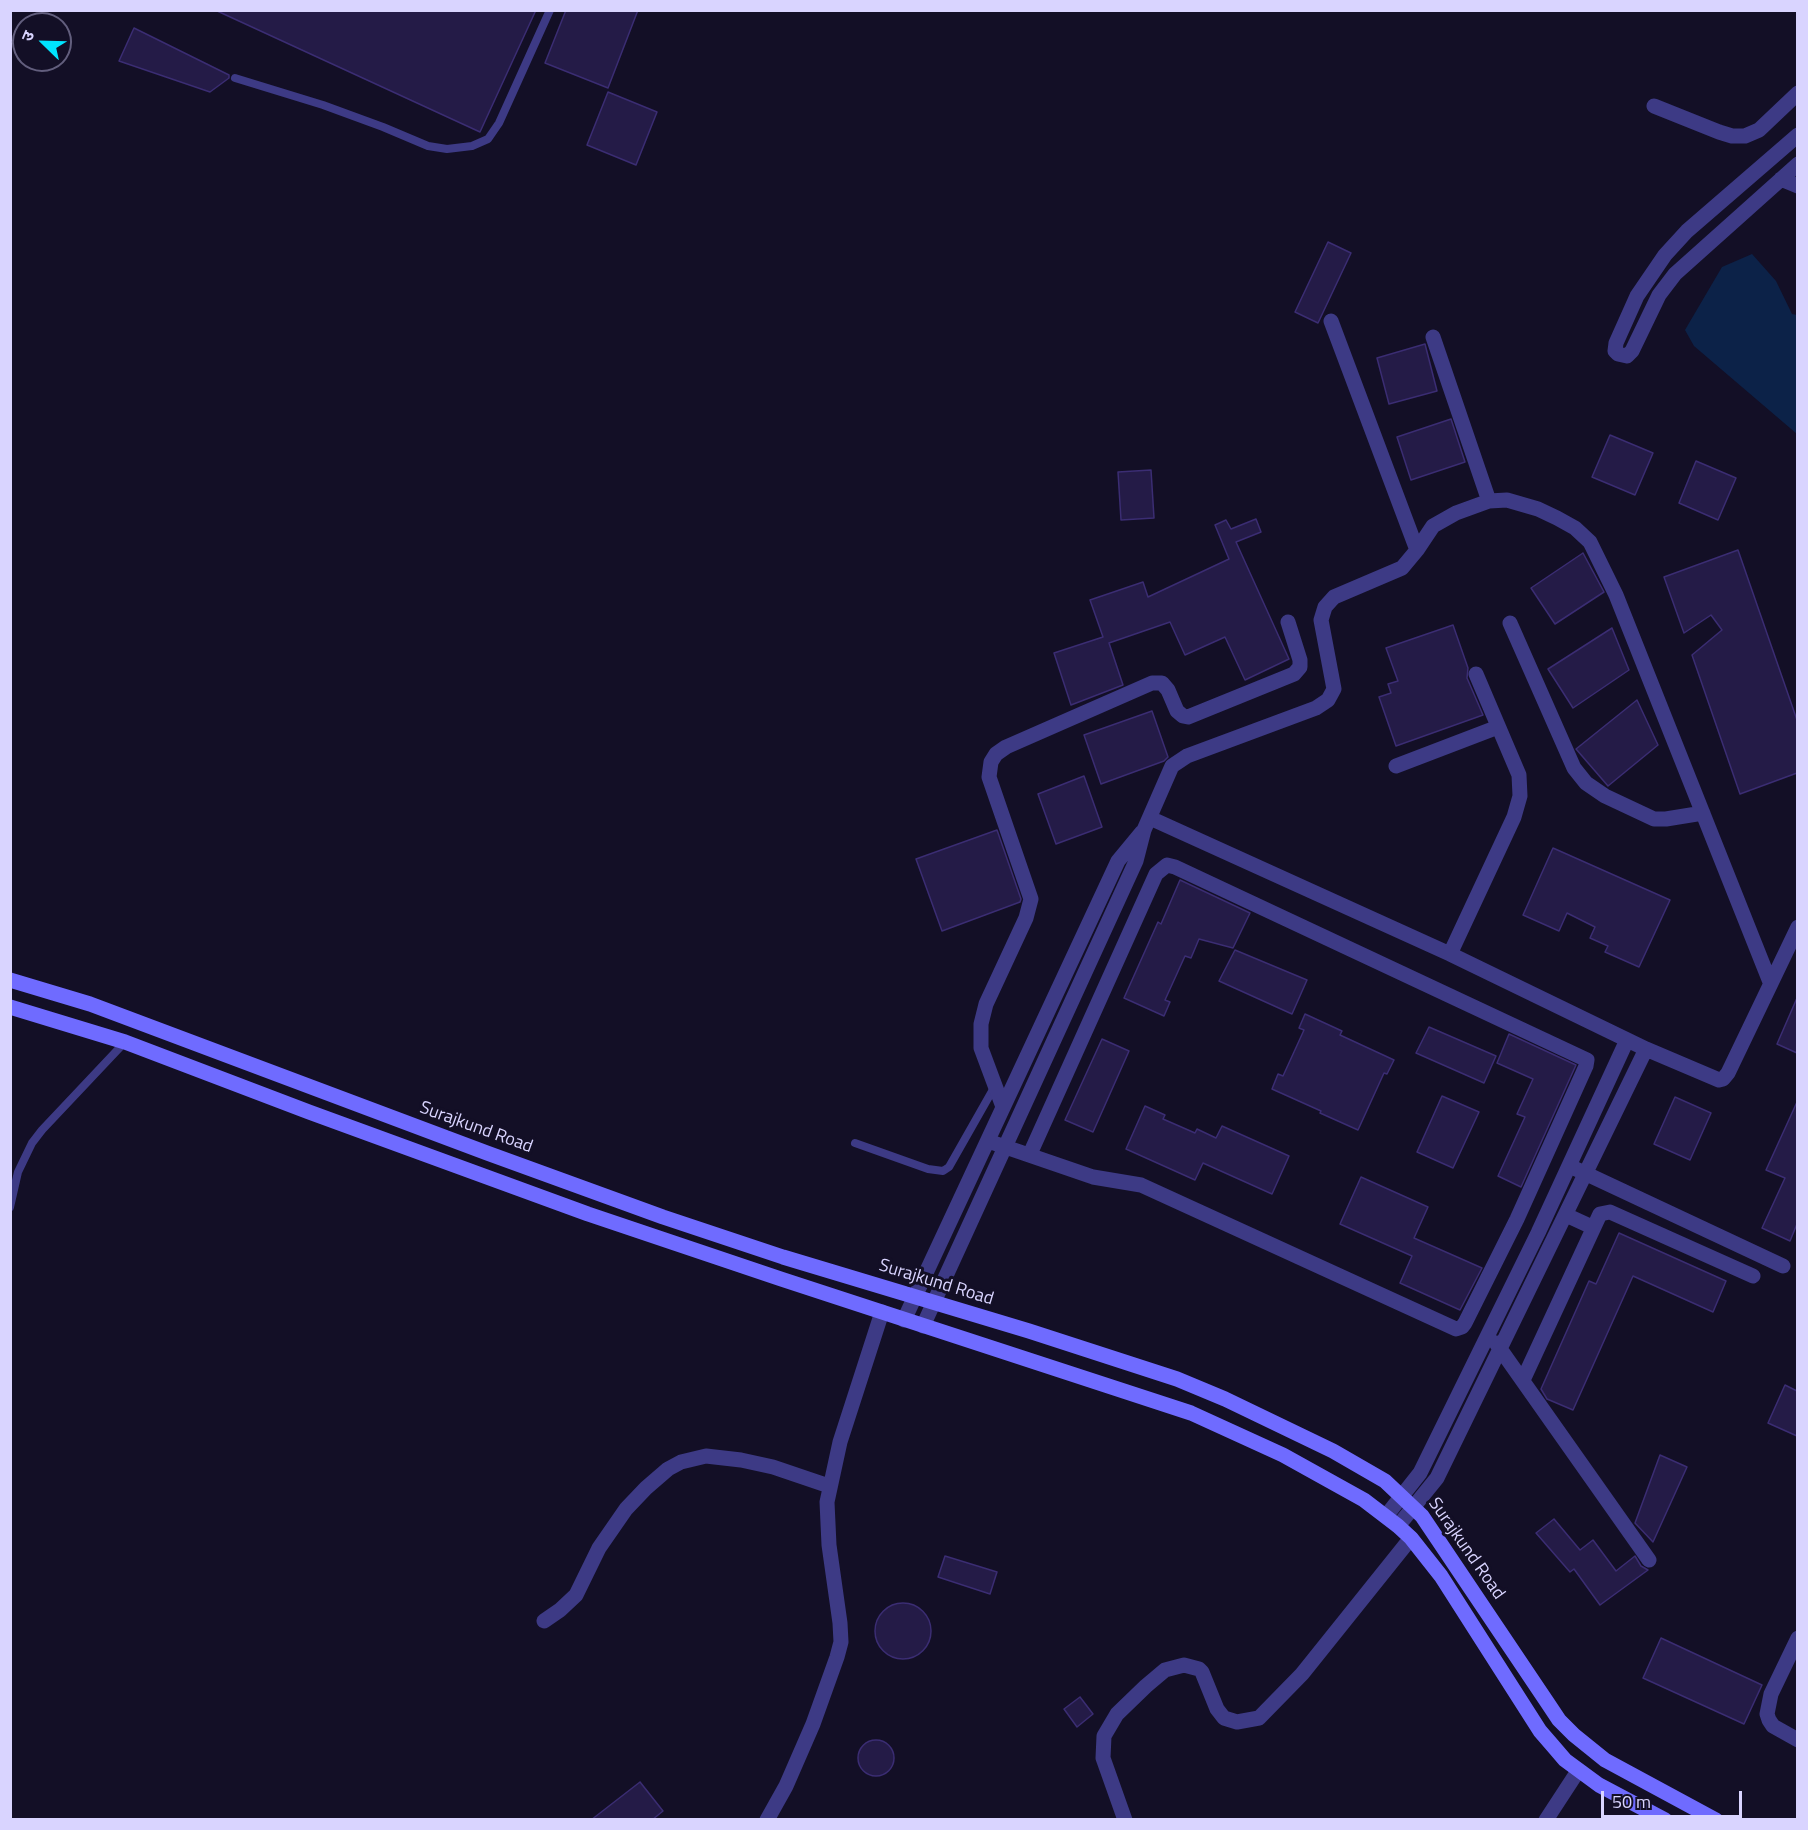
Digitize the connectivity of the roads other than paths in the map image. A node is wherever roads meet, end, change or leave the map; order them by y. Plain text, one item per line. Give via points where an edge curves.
1 (550, 10) edge
2 (234, 78) dead end
3 (1797, 93) edge
4 (1654, 106) dead end
5 (1797, 135) edge
6 (1797, 164) edge
7 (1781, 179) junction
8 (1797, 186) edge
9 (1331, 321) dead end
10 (1433, 337) dead end
11 (1489, 501) junction
12 (1417, 550) junction
13 (1288, 622) dead end
14 (1510, 623) dead end
15 (1476, 674) dead end
16 (1498, 727) junction
17 (1396, 766) dead end
18 (1703, 813) junction
19 (1147, 824) junction
20 (1797, 927) edge
21 (1450, 954) junction
22 (10, 980) edge
23 (1770, 982) junction
24 (10, 1007) edge
25 (1627, 1040) junction
26 (125, 1042) junction
27 (1646, 1049) junction
28 (995, 1086) junction
29 (1003, 1107) junction
30 (988, 1141) junction
31 (855, 1143) dead end
32 (1006, 1147) junction
33 (1030, 1154) junction
34 (1569, 1166) junction
35 (1586, 1173) junction
36 (10, 1207) edge
37 (1566, 1215) junction
38 (1517, 1219) junction
39 (1592, 1227) junction
40 (1538, 1233) junction
41 (1783, 1266) dead end
42 (1753, 1276) dead end
43 (914, 1297) junction
44 (932, 1303) junction
45 (882, 1312) junction
46 (904, 1320) junction
47 (922, 1326) junction
48 (1488, 1333) junction
49 (1500, 1348) junction
50 (1523, 1380) junction
51 (829, 1486) junction
52 (1402, 1496) junction
53 (1414, 1508) junction
54 (1386, 1516) junction
55 (1398, 1526) junction
56 (1411, 1538) junction
57 (1649, 1560) dead end
58 (544, 1621) dead end
59 (1797, 1638) edge
60 (1797, 1740) edge
61 (1578, 1771) junction
62 (767, 1820) edge
63 (1125, 1820) edge
64 (1546, 1820) edge
65 (1665, 1820) edge
66 (1716, 1820) edge

1 - 2 lane via 500,123 488,139 472,146 428,146 323,105
3 - 4 street via 1759,130 1745,136 1719,132
5 - 7 street via 1665,255 1637,296 1616,343 1618,354 1627,356 1632,351 1659,295 1674,274
6 - 7 street
7 - 8 street
9 - 12 street
10 - 11 street
11 - 12 street via 1441,520
11 - 18 street via 1507,500 1538,509 1575,528 1590,542 1616,595
12 - 19 street via 1402,568 1334,597 1325,607 1321,620 1334,689 1328,700 1180,759 1172,766
13 - 28 street via 1300,660 1294,674 1188,717 1177,711 1162,683 1152,683 996,754 989,777 1030,899 1026,918 986,1004 981,1024 981,1048
14 - 18 street via 1574,768 1586,783 1654,819
15 - 16 street
16 - 17 street
16 - 21 street via 1519,775 1518,807
18 - 23 street
19 - 21 street
19 - 29 street via 1118,861
19 - 32 street via 1136,861
20 - 23 street
21 - 25 street
22 - 43 main road, Surajkund Road via 90,1004 663,1217
23 - 27 street via 1723,1079 1714,1079
24 - 26 main road, Surajkund Road
25 - 27 street
25 - 34 street
26 - 36 lane via 32,1143 18,1172
26 - 45 main road, Surajkund Road via 577,1210
27 - 35 street
28 - 29 street
28 - 31 lane via 944,1171
29 - 30 street
30 - 32 street
30 - 43 street
32 - 33 street
32 - 44 street
33 - 38 street via 1093,1177 1141,1185 1451,1328 1465,1323
33 - 38 street via 1156,873 1167,865 1586,1058 1586,1066
34 - 35 street
34 - 40 street
35 - 37 street
35 - 41 street
37 - 39 street
37 - 49 street
38 - 40 street
39 - 42 street via 1600,1214 1610,1212
39 - 50 street
40 - 48 street
43 - 44 main road, Surajkund Road
43 - 46 street
44 - 47 street
44 - 52 main road, Surajkund Road via 1177,1379 1333,1451
45 - 46 main road, Surajkund Road
45 - 51 street
46 - 47 main road, Surajkund Road
47 - 54 main road, Surajkund Road via 1191,1413 1283,1455
48 - 49 street
48 - 52 street via 1420,1473
49 - 50 street
49 - 53 street via 1437,1478
50 - 57 street
51 - 58 street via 741,1460 706,1456 681,1462 668,1469 626,1509 599,1548 576,1595
51 - 62 street via 826,1518 840,1642 813,1725 782,1796
52 - 53 main road, Surajkund Road
52 - 54 street
53 - 55 street
53 - 66 main road, Surajkund Road via 1547,1702 1574,1735 1605,1760
54 - 55 main road, Surajkund Road
55 - 56 main road, Surajkund Road
56 - 61 main road, Surajkund Road via 1460,1603 1540,1731
56 - 63 street via 1302,1674 1259,1718 1248,1722 1224,1719 1202,1672 1184,1665 1165,1670 1124,1707 1109,1726 1102,1745
59 - 60 street via 1771,1694 1767,1714 1773,1726
61 - 64 street
61 - 65 main road, Surajkund Road

